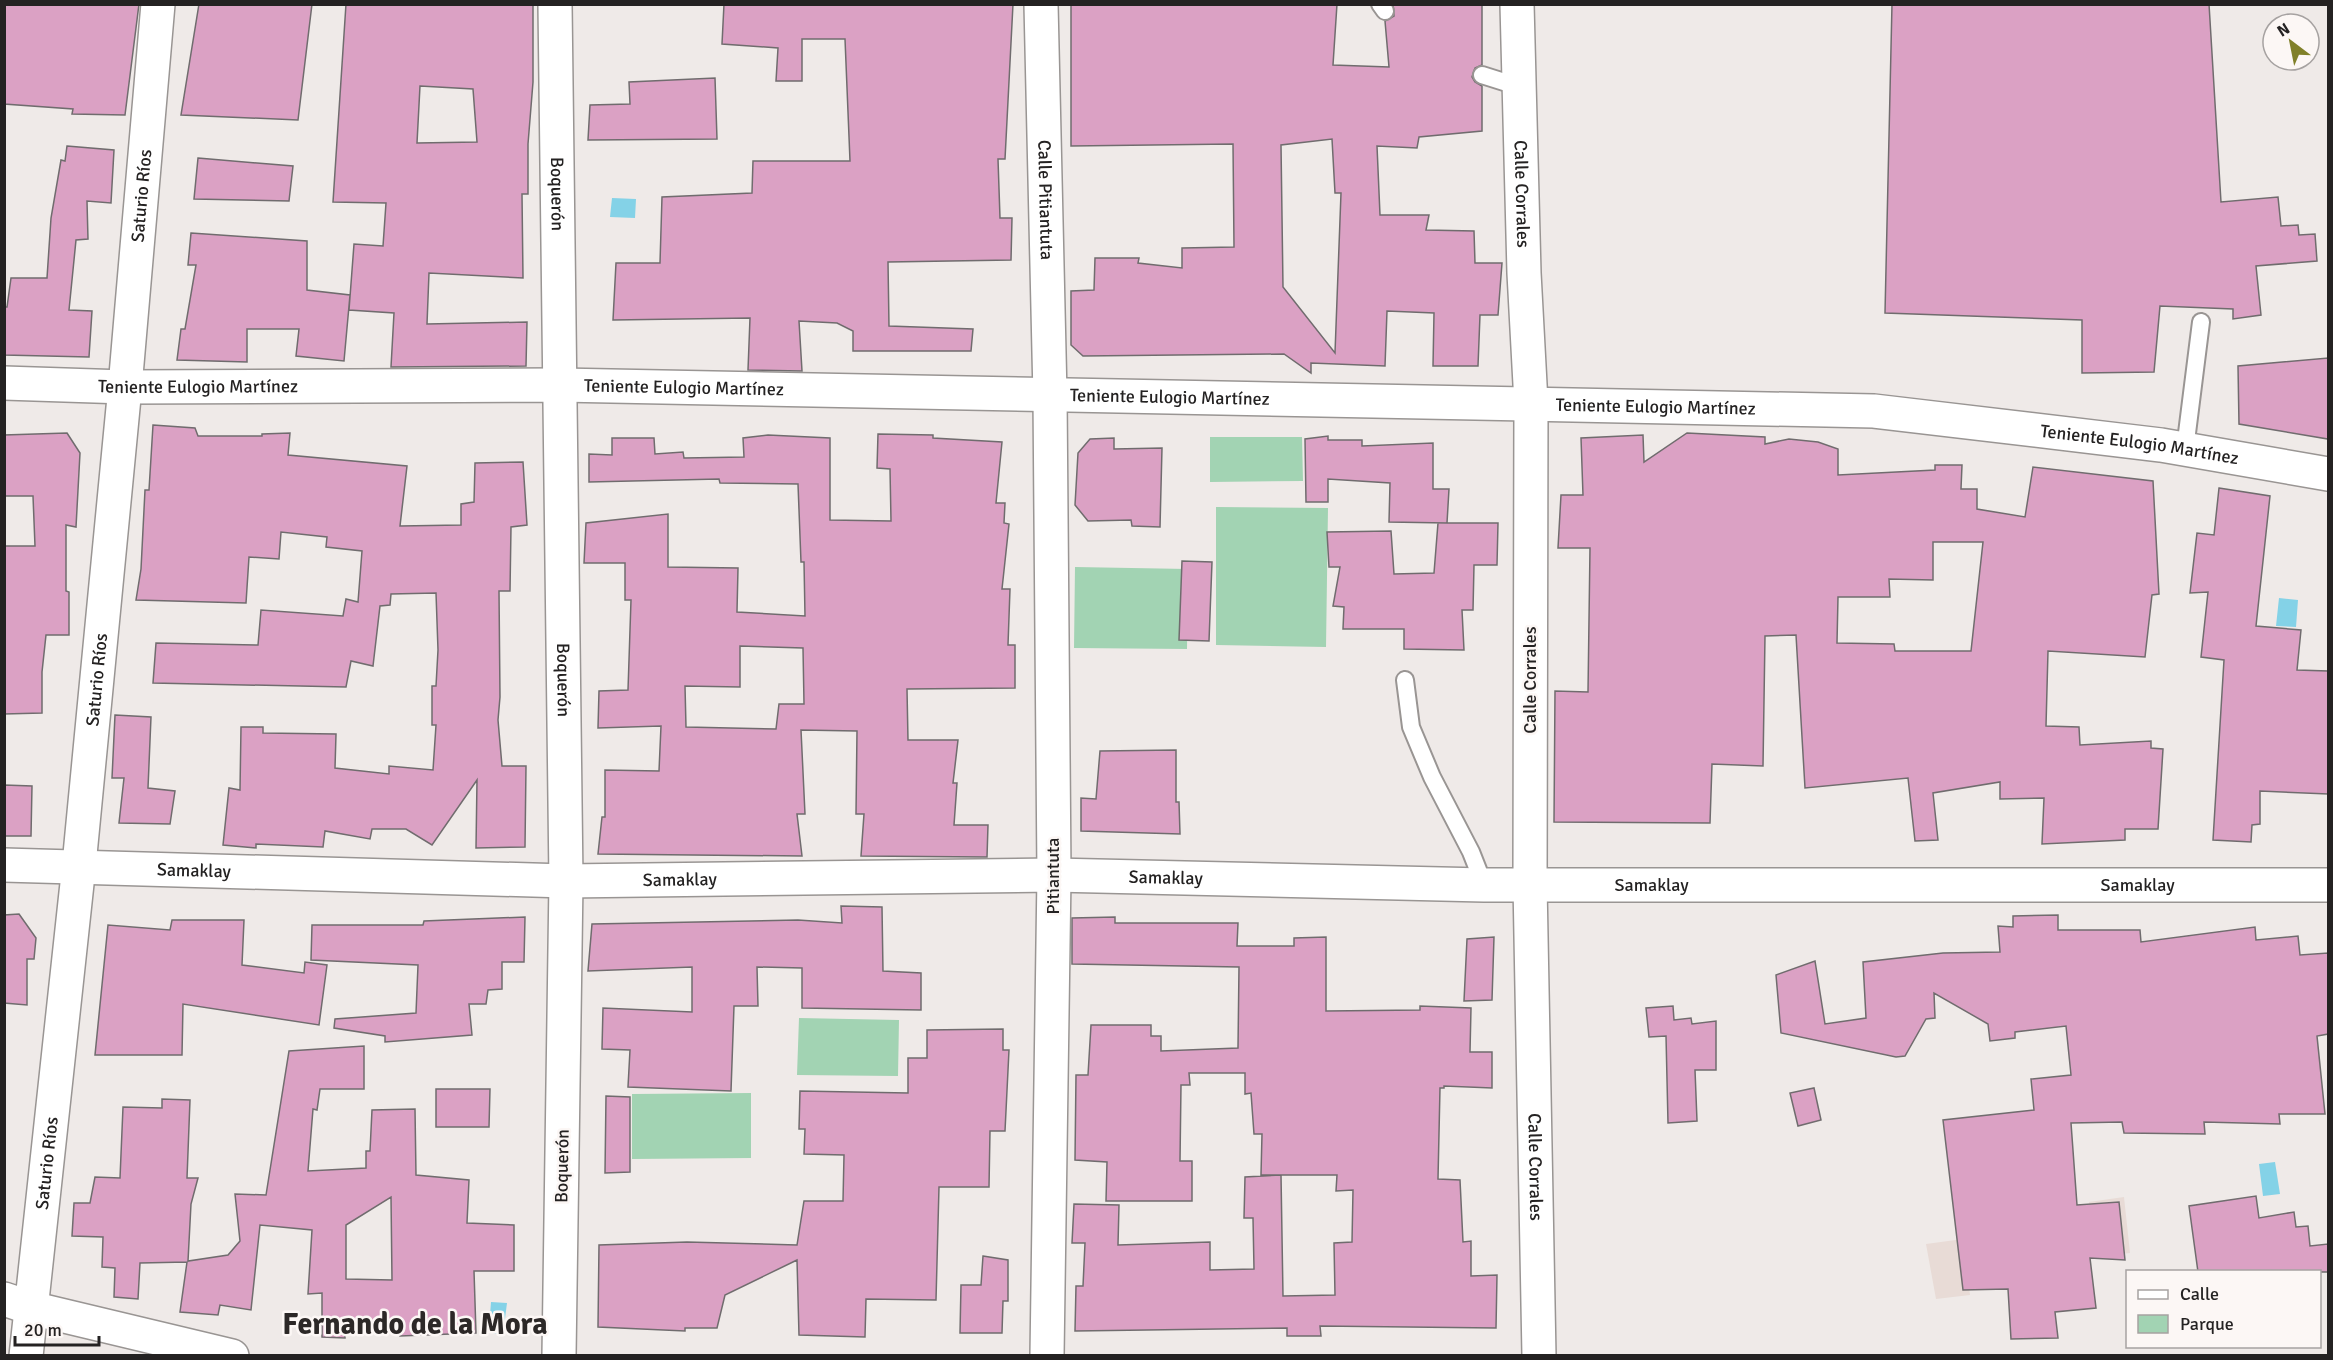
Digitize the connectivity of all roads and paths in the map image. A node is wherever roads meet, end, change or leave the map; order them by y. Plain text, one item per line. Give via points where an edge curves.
1 (158, 4) edge
2 (555, 4) edge
3 (1041, 4) edge
4 (1517, 4) edge
5 (1482, 75) dead end
6 (1520, 87) junction
7 (2201, 322) dead end
8 (4, 383) edge
9 (560, 386) junction
10 (125, 387) junction
11 (1050, 396) junction
12 (1531, 404) junction
13 (2185, 449) junction
14 (2328, 474) edge
15 (1405, 680) dead end
16 (4, 865) edge
17 (79, 865) junction
18 (1054, 875) junction
19 (566, 881) junction
20 (1530, 884) junction
21 (1484, 885) junction
22 (2328, 885) edge
23 (18, 1303) edge
24 (26, 1356) edge
25 (232, 1356) edge
26 (559, 1356) edge
27 (1047, 1356) edge
28 (1539, 1356) edge

1 - 10 street, Saturio Ríos
2 - 9 street, Boquerón
3 - 11 street, Calle Pitiantuta
4 - 6 street, Calle Corrales
5 - 6 lane
6 - 12 street, Calle Corrales
7 - 13 lane
8 - 10 street, Teniente Eulogio Martínez
9 - 10 street, Teniente Eulogio Martínez
9 - 11 street, Teniente Eulogio Martínez
9 - 19 street, Boquerón
10 - 17 street, Saturio Ríos
11 - 12 street, Teniente Eulogio Martínez
11 - 18 street, Pitiantuta
12 - 13 street, Teniente Eulogio Martínez via 1885,412
12 - 20 street, Calle Corrales
13 - 14 street, Teniente Eulogio Martínez
15 - 21 lane via 1411,727
16 - 17 street, Samaklay
17 - 19 street, Samaklay
17 - 23 street, Saturio Ríos
18 - 19 street, Samaklay
18 - 21 street, Samaklay
18 - 27 street, Pitiantuta
19 - 26 street, Boquerón
20 - 21 street, Samaklay
20 - 22 street, Samaklay
20 - 28 street, Calle Corrales
23 - 24 street, Saturio Ríos
23 - 25 street

